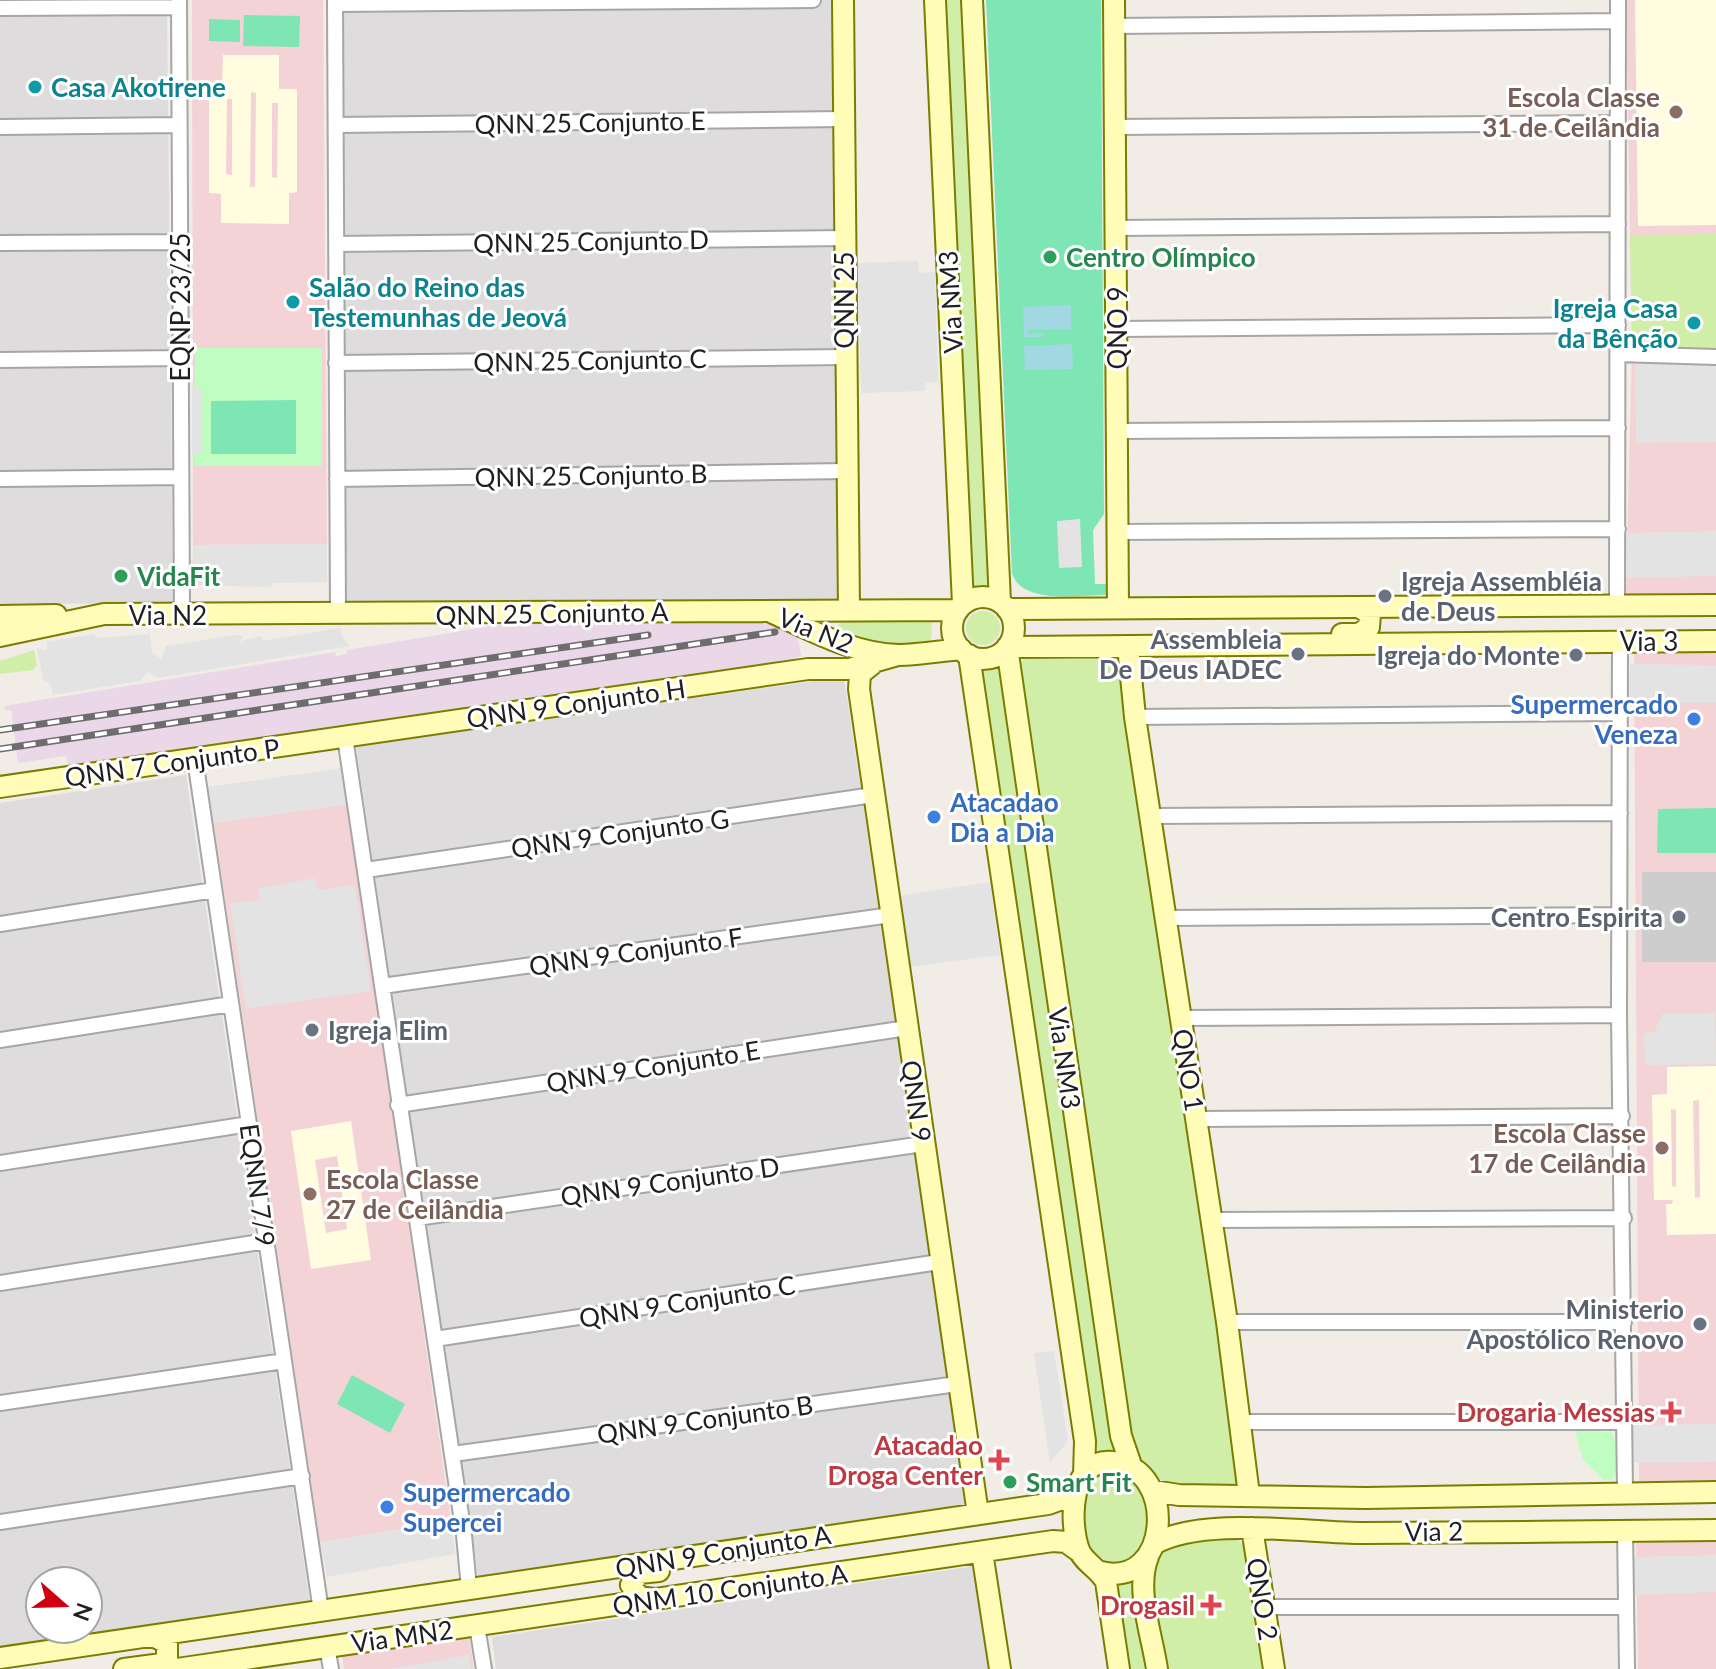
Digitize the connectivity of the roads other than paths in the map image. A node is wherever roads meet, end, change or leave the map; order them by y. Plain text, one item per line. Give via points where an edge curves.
1 (813, 0) edge
2 (843, 0) edge
3 (935, 0) edge
4 (972, 0) edge
5 (1114, 0) edge
6 (1618, 0) edge
7 (335, 2) edge
8 (179, 3) edge
9 (0, 8) edge
10 (1618, 21) junction
11 (1114, 26) junction
12 (843, 119) junction
13 (1618, 123) junction
14 (179, 125) junction
15 (336, 125) junction
16 (0, 127) edge
17 (1115, 127) junction
18 (1618, 224) junction
19 (1116, 228) junction
20 (844, 238) junction
21 (180, 242) junction
22 (0, 243) edge
23 (337, 244) junction
24 (1618, 325) junction
25 (1117, 329) junction
26 (1618, 354) junction
27 (844, 357) junction
28 (1716, 357) edge
29 (181, 358) junction
30 (0, 360) edge
31 (336, 363) junction
32 (1618, 428) junction
33 (1116, 431) junction
34 (845, 471) junction
35 (181, 477) junction
36 (0, 479) edge
37 (337, 479) junction
38 (1618, 529) junction
39 (1117, 532) junction
40 (1617, 605) junction
41 (1716, 605) edge
42 (1003, 606) junction
43 (1507, 606) junction
44 (844, 607) junction
45 (961, 607) junction
46 (1359, 607) junction
47 (1118, 608) junction
48 (766, 610) junction
49 (104, 614) junction
50 (338, 614) junction
51 (182, 615) junction
52 (0, 616) edge
53 (0, 636) edge
54 (826, 638) junction
55 (1620, 641) junction
56 (1716, 641) edge
57 (1401, 643) junction
58 (1219, 644) junction
59 (1128, 646) junction
60 (1007, 647) junction
61 (965, 652) junction
62 (898, 655) junction
63 (875, 662) junction
64 (808, 669) junction
65 (849, 669) junction
66 (859, 689) junction
67 (1620, 713) junction
68 (1135, 717) junction
69 (345, 737) junction
70 (195, 759) junction
71 (0, 787) edge
72 (873, 795) junction
73 (1620, 813) junction
74 (1152, 816) junction
75 (366, 870) junction
76 (214, 890) junction
77 (891, 915) junction
78 (1621, 915) junction
79 (1166, 918) junction
80 (0, 924) edge
81 (382, 986) junction
82 (231, 1004) junction
83 (1619, 1015) junction
84 (1181, 1018) junction
85 (907, 1028) junction
86 (0, 1040) edge
87 (398, 1105) junction
88 (1622, 1116) junction
89 (1197, 1119) junction
90 (249, 1124) junction
91 (923, 1144) junction
92 (0, 1163) edge
93 (417, 1218) junction
94 (1624, 1218) junction
95 (1211, 1220) junction
96 (266, 1241) junction
97 (939, 1262) junction
98 (0, 1283) edge
99 (1227, 1322) junction
100 (1624, 1322) junction
101 (435, 1339) junction
102 (284, 1361) junction
103 (957, 1384) junction
104 (0, 1403) edge
105 (1241, 1422) junction
106 (1624, 1422) junction
107 (453, 1454) junction
108 (1132, 1468) junction
109 (302, 1476) junction
110 (1084, 1476) junction
111 (1153, 1491) junction
112 (1716, 1492) edge
113 (1625, 1493) junction
114 (1073, 1495) junction
115 (1249, 1495) junction
116 (1323, 1497) junction
117 (1366, 1498) junction
118 (978, 1514) junction
119 (0, 1522) edge
120 (1252, 1528) junction
121 (1625, 1530) junction
122 (1716, 1530) edge
123 (1324, 1532) junction
124 (1364, 1533) junction
125 (806, 1538) junction
126 (1151, 1550) junction
127 (982, 1552) junction
128 (1080, 1552) junction
129 (600, 1570) junction
130 (1101, 1572) junction
131 (469, 1588) junction
132 (657, 1600) junction
133 (1264, 1607) junction
134 (1625, 1607) junction
135 (316, 1612) junction
136 (477, 1626) junction
137 (455, 1629) junction
138 (153, 1636) junction
139 (327, 1647) junction
140 (0, 1658) edge
141 (206, 1665) junction
142 (124, 1669) edge
143 (177, 1669) edge
144 (331, 1669) edge
145 (484, 1669) edge
146 (1000, 1669) edge
147 (1119, 1669) edge
148 (1157, 1669) edge
149 (1274, 1669) edge
150 (1627, 1669) edge

1 - 7 street
2 - 12 main road, QNN 25
3 - 45 main road, Via NM3
4 - 42 main road, Via NM3
5 - 11 main road, QNO 9
6 - 10 street
7 - 15 street
8 - 9 street
8 - 14 street, EQNP 23/25
10 - 11 street
10 - 13 street
11 - 17 main road, QNO 9
12 - 15 street, QNN 25 Conjunto E
12 - 20 main road, QNN 25
13 - 17 street
13 - 18 street
14 - 16 street
14 - 21 street, EQNP 23/25
15 - 23 street
17 - 19 main road, QNO 9
18 - 19 street
18 - 24 street
19 - 25 main road, QNO 9
20 - 23 street, QNN 25 Conjunto D
20 - 27 main road, QNN 25
21 - 22 street
21 - 29 street, EQNP 23/25
23 - 31 street
24 - 25 street
24 - 26 street
25 - 33 main road, QNO 9
26 - 28 street
26 - 32 street
27 - 31 street, QNN 25 Conjunto C
27 - 34 main road, QNN 25
29 - 30 street
29 - 35 street, EQNP 23/25
31 - 37 street
32 - 33 street
32 - 38 street
33 - 39 main road, QNO 9
34 - 37 street, QNN 25 Conjunto B
34 - 44 main road, QNN 25
35 - 36 street
35 - 51 street, EQNP 23/25
37 - 50 street
38 - 39 street
38 - 40 street
39 - 47 main road, QNO 9
40 - 41 main road, Via 3
40 - 43 main road, Via 3
42 - 45 main road via 977,597
42 - 47 main road, Via 3
42 - 60 main road via 1013,624
43 - 46 main road, Via 3
43 - 57 main road via 1398,616 1390,632
44 - 45 main road, Via N2
44 - 48 main road, Via N2
44 - 54 main road
45 - 61 main road via 952,628
46 - 47 main road, Via 3
46 - 58 main road via 1371,619 1363,633 1268,634
48 - 50 main road, QNN 25 Conjunto A
48 - 54 main road, Via N2
49 - 51 main road, Via N2
49 - 52 main road
49 - 53 main road, Via N2
50 - 51 main road, Via N2
54 - 62 main road, Via N2
54 - 64 main road via 822,659
54 - 65 main road, QNN 9
55 - 56 main road, Via 3
55 - 57 main road, Via 3
55 - 67 street
57 - 58 main road, Via 3
58 - 59 main road, Via 3
59 - 60 main road, Via 3
59 - 68 main road, QNO 1
60 - 61 main road via 987,658
60 - 108 main road, Via NM3 via 1121,1436
61 - 62 main road, Via N2
61 - 110 main road, Via NM3 via 1085,1441
62 - 63 main road, QNN 9 Conjunto H
63 - 65 main road, QNN 9 Conjunto H
63 - 66 main road via 860,674
64 - 65 main road, QNN 9 Conjunto H
64 - 69 main road, QNN 9 Conjunto H
65 - 66 main road, QNN 9
66 - 72 main road, QNN 9
67 - 68 street
67 - 73 street
68 - 74 main road, QNO 1
69 - 70 main road, QNN 7 Conjunto P
69 - 75 street
70 - 71 main road, QNN 7 Conjunto P
70 - 76 street, EQNN 7/9
72 - 75 street, QNN 9 Conjunto G
72 - 77 main road, QNN 9
73 - 74 street
73 - 78 street
74 - 79 main road, QNO 1
75 - 81 street
76 - 80 street
76 - 82 street, EQNN 7/9
77 - 81 street, QNN 9 Conjunto F
77 - 85 main road, QNN 9
78 - 79 street
78 - 83 street
79 - 84 main road, QNO 1
81 - 87 street
82 - 86 street
82 - 90 street, EQNN 7/9
83 - 84 street
83 - 88 street
84 - 89 main road, QNO 1
85 - 87 street, QNN 9 Conjunto E
85 - 91 main road, QNN 9
87 - 93 street
88 - 89 street
88 - 94 street
89 - 95 main road, QNO 1
90 - 92 street
90 - 96 street, EQNN 7/9
91 - 93 street, QNN 9 Conjunto D
91 - 97 main road, QNN 9
93 - 101 street
94 - 95 street
94 - 100 street
95 - 99 main road, QNO 1
96 - 98 street
96 - 102 street, EQNN 7/9
97 - 101 street, QNN 9 Conjunto C
97 - 103 main road, QNN 9
99 - 100 street
99 - 105 main road, QNO 1
100 - 106 street
101 - 107 street
102 - 104 street
102 - 109 street, EQNN 7/9
103 - 107 street, QNN 9 Conjunto B
103 - 118 main road, QNN 9
105 - 106 street
105 - 115 main road, QNO 1
106 - 113 street
107 - 131 street
108 - 110 main road via 1107,1462
108 - 111 main road
109 - 119 street
109 - 135 street, EQNN 7/9
110 - 114 main road
111 - 115 main road, Via 2
111 - 126 main road via 1158,1517
112 - 113 main road, Via 2
113 - 117 main road, Via 2
114 - 118 main road
114 - 128 main road
115 - 116 main road, Via 2
116 - 117 main road, Via 2
116 - 123 main road via 1332,1507
117 - 124 main road via 1355,1507 1354,1521
118 - 125 main road, QNN 9 Conjunto A
120 - 123 main road, Via 2
120 - 126 main road, Via 2 via 1177,1533
120 - 133 main road, QNO 2
121 - 122 main road, Via 2
121 - 124 main road, Via 2
121 - 134 street
123 - 124 main road, Via 2
125 - 129 main road, QNN 9 Conjunto A
125 - 132 main road via 750,1558 634,1577 634,1593
126 - 130 main road via 1124,1573
126 - 148 main road via 1143,1584
127 - 128 main road via 1053,1541
127 - 132 main road, QNM 10 Conjunto A
127 - 146 main road
128 - 130 main road
129 - 131 main road, QNN 9 Conjunto A
129 - 137 main road via 610,1576 607,1595 518,1610
130 - 147 main road
131 - 135 main road, Via MN2
132 - 136 main road, QNM 10 Conjunto A
133 - 134 street
133 - 149 main road, QNO 2
134 - 150 street
135 - 138 main road
135 - 141 main road via 271,1627 195,1640 191,1654
136 - 137 main road, Via MN2
136 - 145 street
137 - 139 main road, Via MN2
138 - 140 main road
138 - 142 main road via 167,1643 167,1659
139 - 141 main road, Via MN2
139 - 144 street
141 - 143 main road, Via MN2

